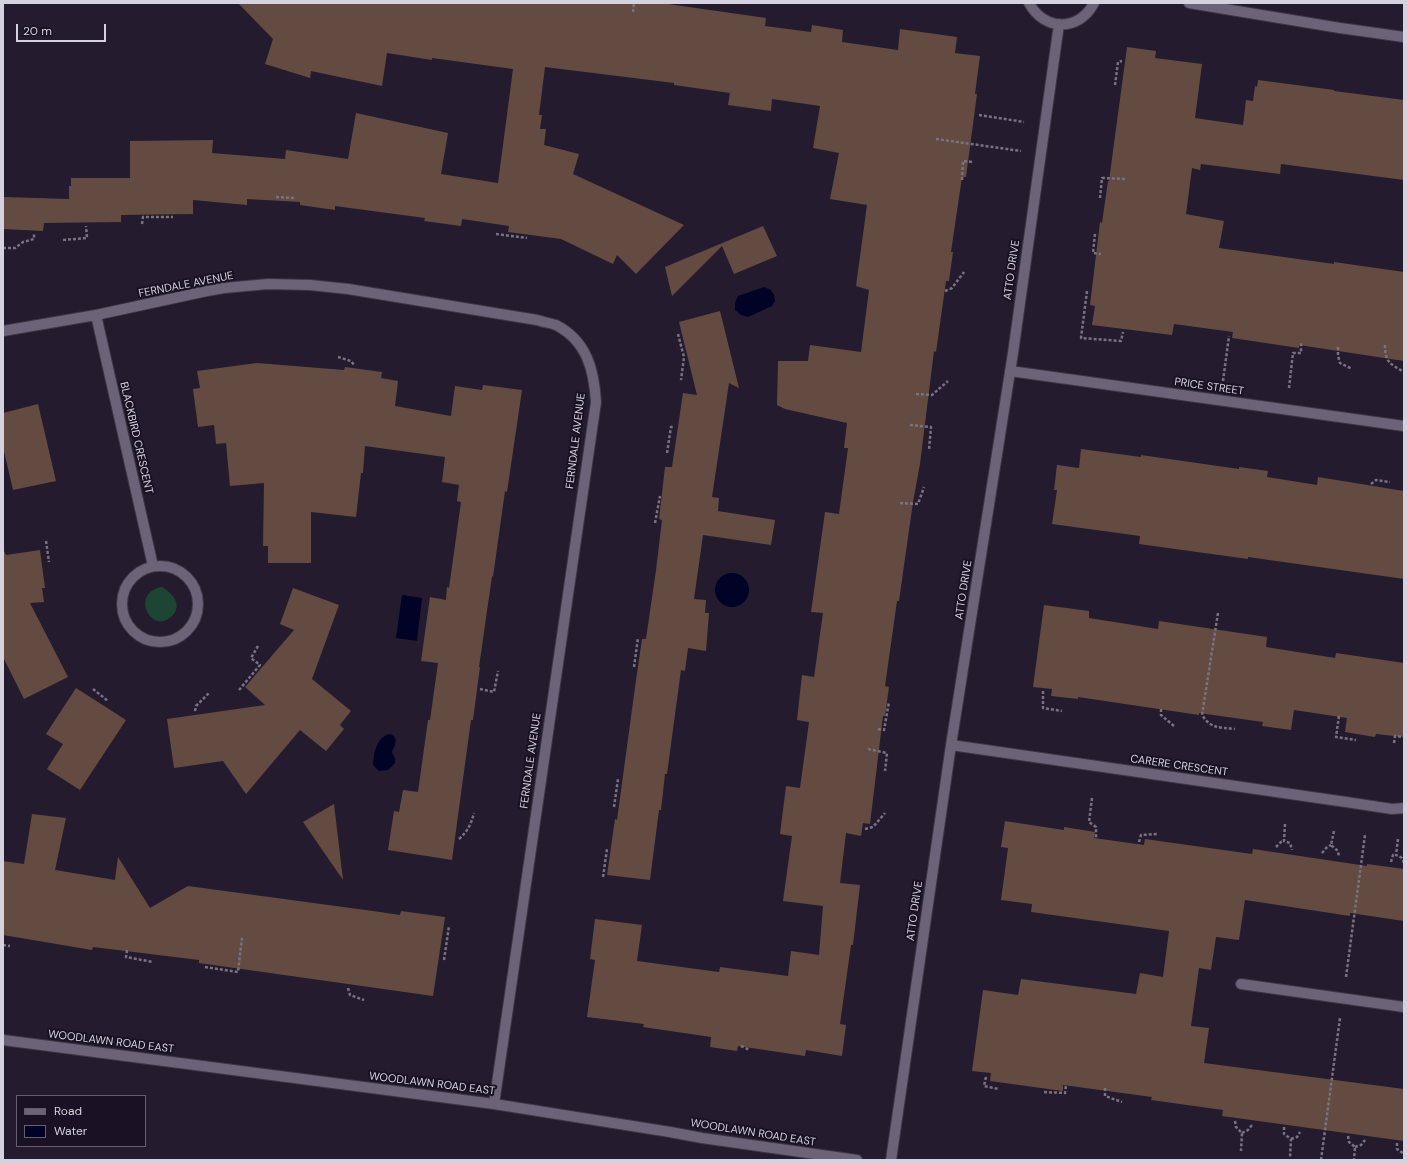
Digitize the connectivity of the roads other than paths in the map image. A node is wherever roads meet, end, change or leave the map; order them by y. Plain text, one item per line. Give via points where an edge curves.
1 (1029, 3) edge
2 (1094, 3) edge
3 (1189, 3) edge
4 (1059, 24) junction
5 (1404, 37) edge
6 (96, 316) junction
7 (3, 331) edge
8 (1010, 372) junction
9 (1404, 426) edge
10 (153, 566) junction
11 (951, 745) junction
12 (1404, 808) edge
13 (1241, 984) dead end
14 (1404, 1007) edge
15 (3, 1040) edge
16 (494, 1104) junction
17 (857, 1160) edge
18 (891, 1160) edge

1 - 4 street via 1040,17
2 - 4 street via 1082,18 1071,23
3 - 5 street
4 - 8 street, ATTO DRIVE
6 - 7 street, FERNDALE AVENUE
6 - 10 street, BLACKBIRD CRESCENT
6 - 16 street, FERNDALE AVENUE via 224,288 268,284 310,285 348,289 555,325 572,337 590,363 595,382 596,402
8 - 9 street, PRICE STREET
8 - 11 street, ATTO DRIVE
10 - 10 street via 141,570 124,590 124,616 130,627 140,636 152,641 165,642 177,638 194,622 198,598 187,576 177,569
11 - 12 street, CARERE CRESCENT via 1354,804
11 - 18 street, ATTO DRIVE
13 - 14 street
15 - 16 street, WOODLAWN ROAD EAST
16 - 17 street, WOODLAWN ROAD EAST via 709,1140

